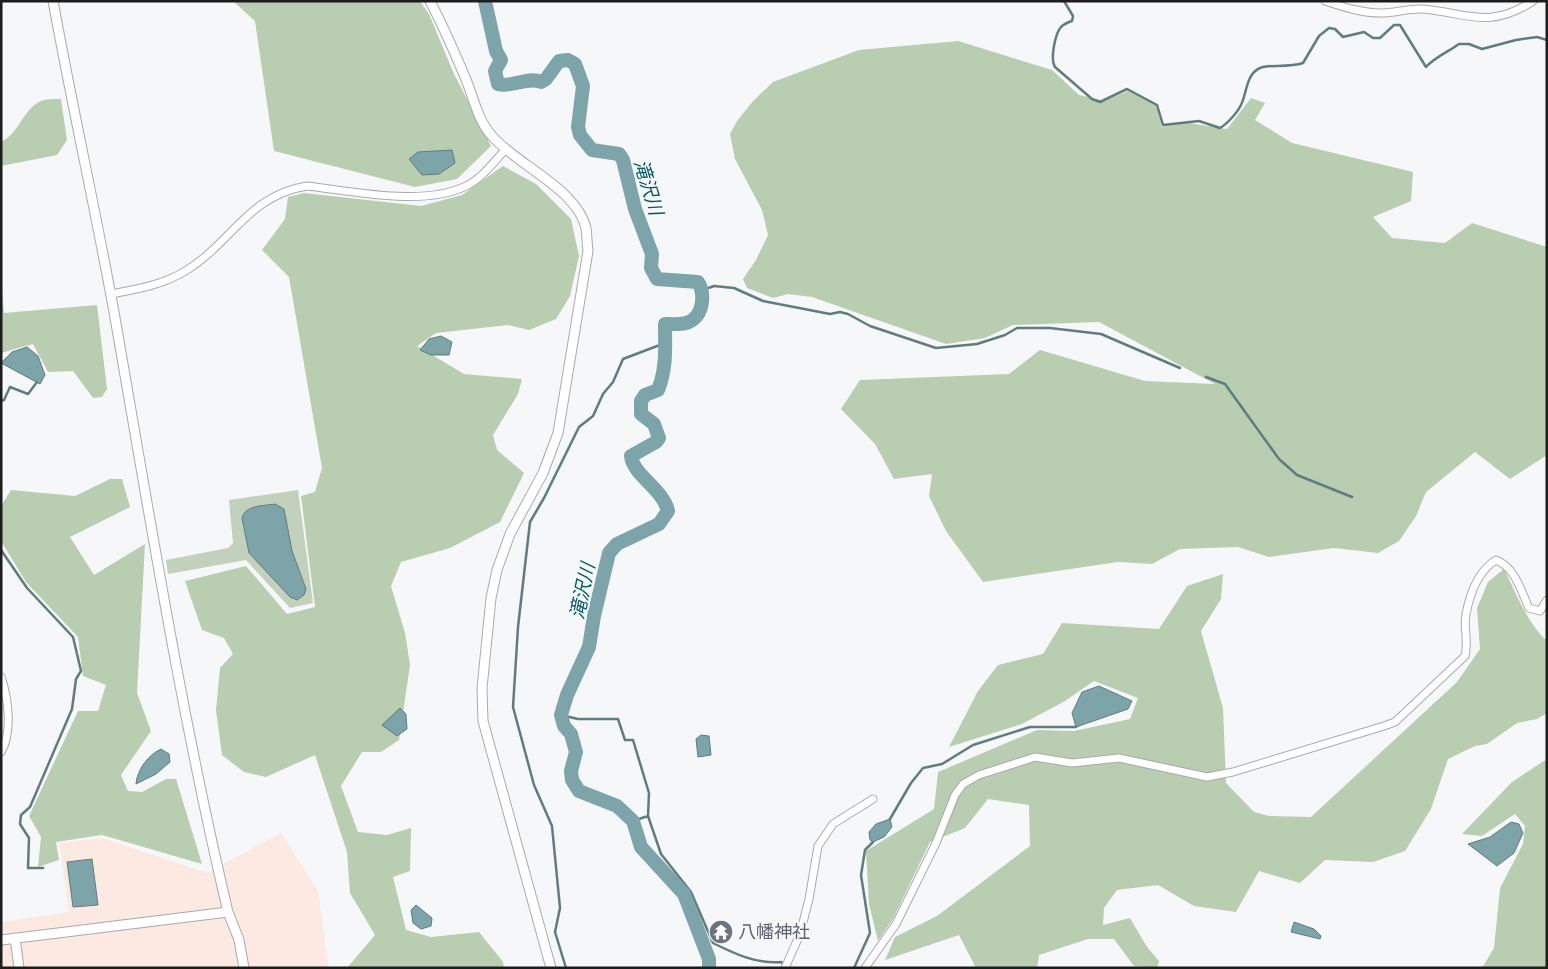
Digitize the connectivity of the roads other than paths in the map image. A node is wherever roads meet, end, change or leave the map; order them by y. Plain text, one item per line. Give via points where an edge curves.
1 (53, 1) edge
2 (430, 1) edge
3 (1325, 1) edge
4 (1533, 1) edge
5 (505, 150) junction
6 (110, 294) junction
7 (1547, 600) edge
8 (1, 677) edge
9 (1, 752) edge
10 (873, 798) dead end
11 (228, 912) junction
12 (15, 938) junction
13 (1, 940) edge
14 (19, 968) edge
15 (244, 968) edge
16 (552, 968) edge
17 (786, 968) edge
18 (866, 968) edge

1 - 6 street
2 - 5 street via 449,38 479,114 490,134
3 - 4 street via 1349,9 1380,13 1422,9 1489,19 1509,14
5 - 6 street via 484,173 466,186 441,195 415,197 307,186 292,188 272,196 204,258 173,279
5 - 16 street via 562,192 578,209 586,227 588,250 558,433 543,473 510,534 497,570 482,688 483,721
6 - 11 street via 178,678
7 - 18 street via 1540,611 1529,608 1505,564 1496,560 1486,566 1477,580 1466,615 1468,644 1465,656 1395,722 1384,726 1207,777 1119,758 1072,763 1035,758 979,774 963,784 956,795 896,924
8 - 9 street via 6,689 8,734
10 - 17 street via 833,824 818,846 800,934
11 - 12 street
11 - 15 street via 239,940
12 - 13 street
12 - 14 street

